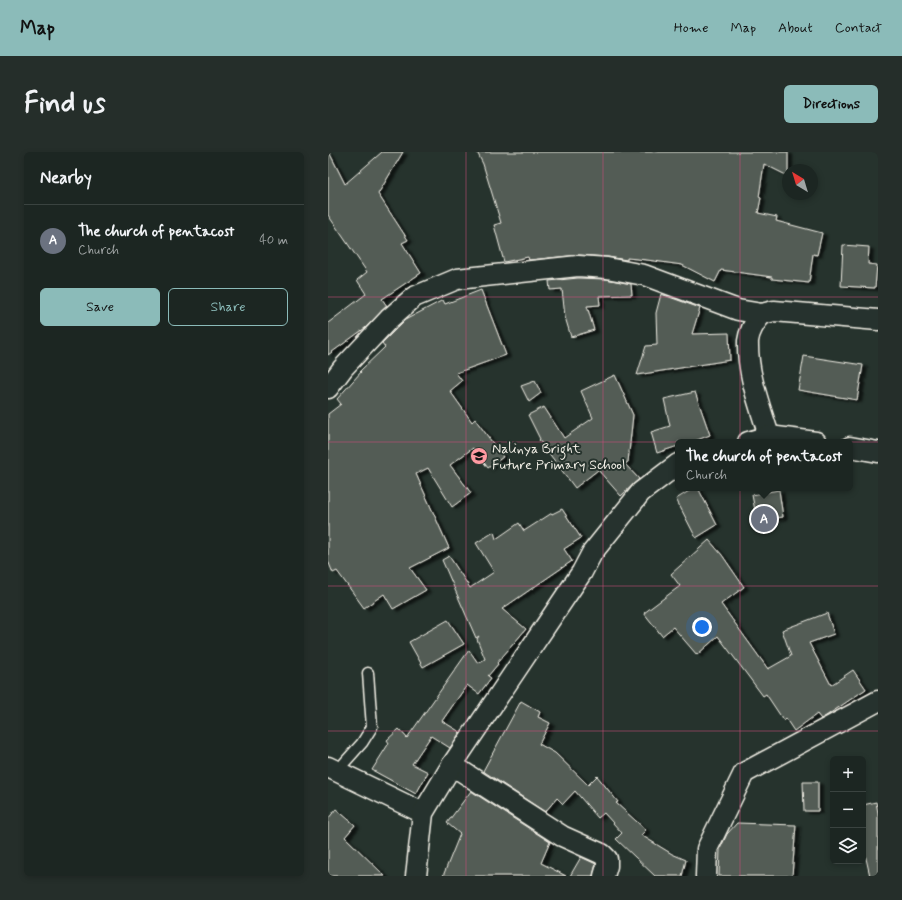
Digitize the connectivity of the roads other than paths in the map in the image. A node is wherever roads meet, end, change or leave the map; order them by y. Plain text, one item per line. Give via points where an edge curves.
1 (762, 314) junction
2 (878, 320) edge
3 (328, 388) edge
4 (769, 436) junction
5 (758, 439) edge
6 (792, 439) edge
7 (853, 448) edge
8 (878, 452) edge
9 (675, 466) edge
10 (368, 673) dead end
11 (878, 701) edge
12 (452, 765) junction
13 (333, 769) edge
14 (423, 813) junction
15 (416, 876) edge
16 (604, 876) edge
17 (706, 876) edge

1 - 2 street via 774,311
1 - 3 street via 738,310 644,275 607,268 578,266 457,279 414,297 389,319
1 - 4 street via 754,324 748,341 750,370
4 - 5 street
4 - 6 street
7 - 8 street
9 - 12 street via 641,492 592,552 582,572
10 - 13 lane via 372,727 362,743
11 - 17 street via 744,772 707,849
12 - 14 street
12 - 16 street via 562,836 602,854 607,859
13 - 14 street
14 - 15 street

